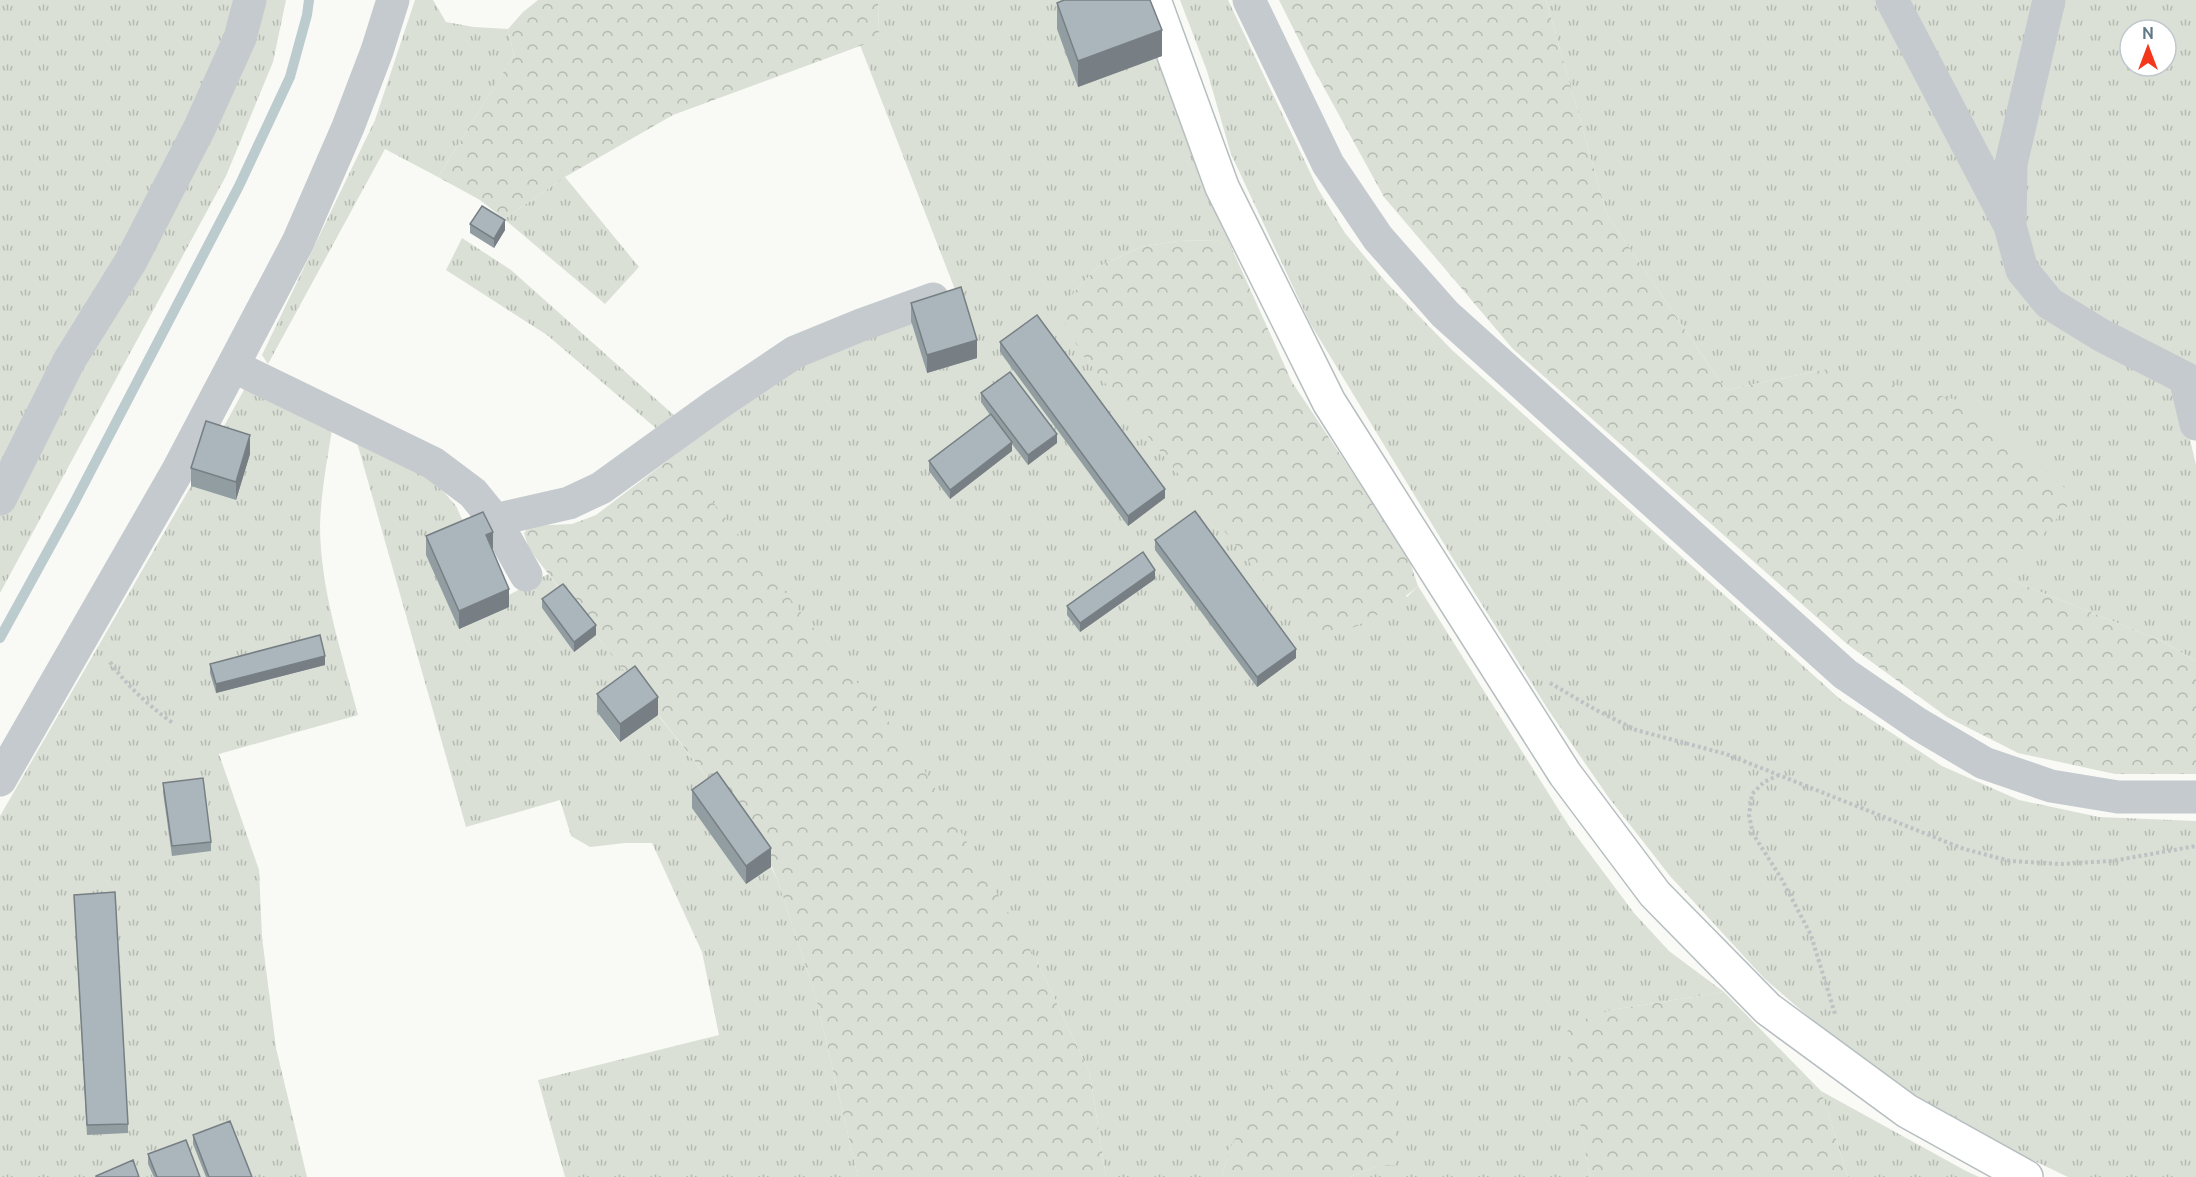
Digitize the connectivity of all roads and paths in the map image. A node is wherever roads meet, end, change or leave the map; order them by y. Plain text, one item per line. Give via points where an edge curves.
1 (250, 0) edge
2 (393, 0) edge
3 (1154, 0) edge
4 (1249, 0) edge
5 (1892, 0) edge
6 (2049, 0) edge
7 (2010, 226) junction
8 (933, 299) edge
9 (233, 366) junction
10 (2190, 372) edge
11 (2196, 424) edge
12 (0, 499) edge
13 (495, 520) junction
14 (526, 575) dead end
15 (86, 629) junction
16 (1547, 682) dead end
17 (174, 724) dead end
18 (1780, 774) junction
19 (0, 780) edge
20 (2196, 797) edge
21 (2196, 846) edge
22 (1836, 1015) dead end
23 (2026, 1177) edge

1 - 12 street via 240,38 200,127 131,261 69,361
2 - 9 street via 348,127 298,242
3 - 23 main road via 1222,187 1329,402 1565,774 1655,894 1768,1009 1907,1111
4 - 20 street via 1328,164 1378,237 1445,314 1845,674 1918,724 1995,767 2051,786 2118,797
5 - 7 street
6 - 7 street via 2011,164
7 - 10 street via 2022,270 2049,303 2101,335
8 - 13 street via 795,352 601,488 569,503
9 - 13 street via 433,463 473,493
9 - 15 street
10 - 11 street
13 - 14 street
15 - 17 path via 124,682
15 - 19 street
16 - 18 path via 1636,730 1726,754
18 - 21 path via 1964,849 2010,861 2112,861
18 - 22 path via 1752,794 1749,815 1753,834 1811,935

